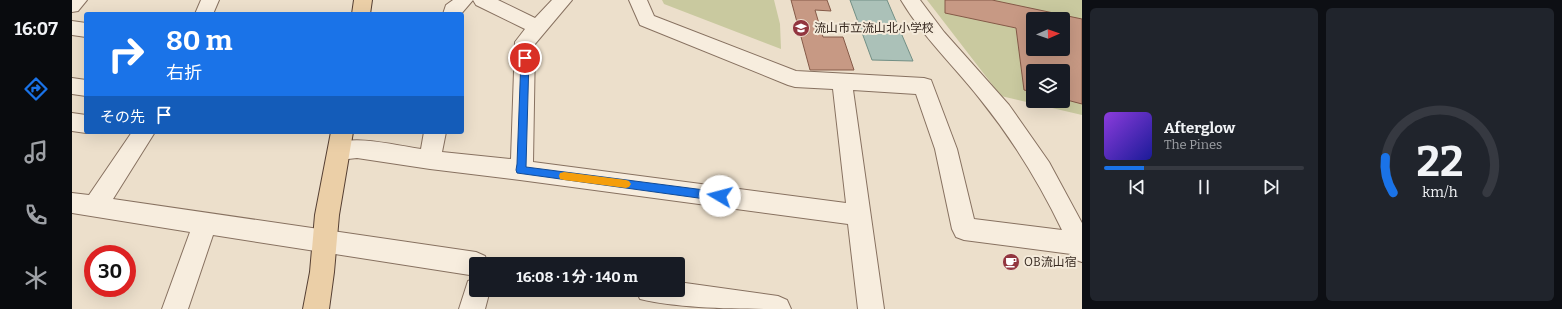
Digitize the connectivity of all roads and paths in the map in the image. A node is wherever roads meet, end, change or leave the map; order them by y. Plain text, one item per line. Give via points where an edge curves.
1 (78, 0) edge
2 (210, 0) edge
3 (363, 0) edge
4 (464, 0) edge
5 (482, 0) edge
6 (563, 0) edge
7 (638, 0) edge
8 (910, 0) edge
9 (72, 6) edge
10 (205, 12) edge
11 (361, 12) edge
12 (452, 12) edge
13 (538, 27) junction
14 (72, 28) edge
15 (84, 30) edge
16 (842, 82) junction
17 (72, 86) edge
18 (84, 88) edge
19 (72, 122) edge
20 (84, 124) edge
21 (142, 134) edge
22 (435, 134) edge
23 (340, 142) edge
24 (430, 160) junction
25 (520, 170) junction
26 (83, 204) edge
27 (858, 214) junction
28 (205, 223) junction
29 (324, 242) junction
30 (1081, 247) edge
31 (469, 263) edge
32 (685, 295) edge
33 (475, 297) edge
34 (175, 309) edge
35 (316, 309) edge
36 (472, 309) edge
37 (778, 309) edge
38 (871, 309) edge

1 - 9 street
2 - 10 street
3 - 11 main road
4 - 12 street
5 - 13 street
6 - 13 street
7 - 16 street via 647,20 795,79
8 - 30 street via 942,44 987,93 1016,131 1062,206
13 - 25 street via 525,42
14 - 15 street
16 - 27 street
16 - 30 street via 924,86 946,149 964,229
17 - 18 street
19 - 20 street
21 - 26 street
22 - 24 street
23 - 24 street via 357,149
23 - 29 main road
24 - 25 street
25 - 27 street
26 - 28 street
27 - 38 street
28 - 29 street
28 - 34 street
29 - 31 street
29 - 35 main road
32 - 37 street
33 - 36 street

